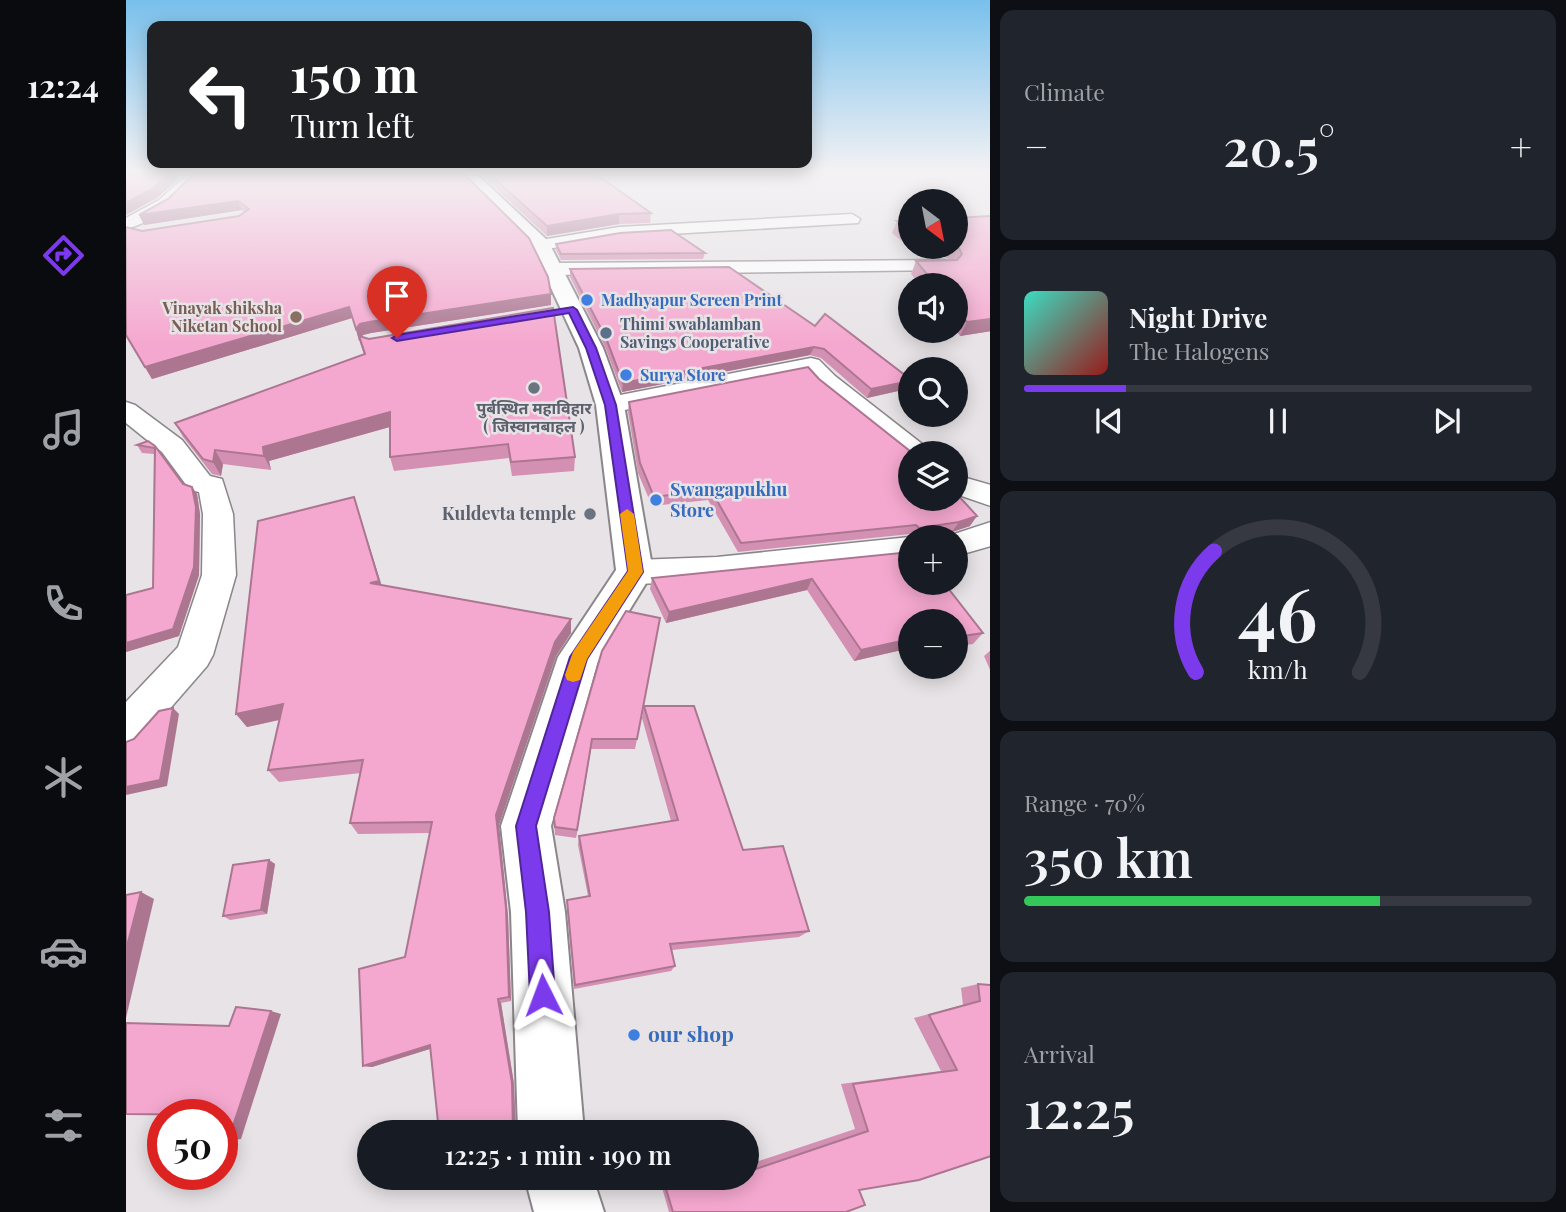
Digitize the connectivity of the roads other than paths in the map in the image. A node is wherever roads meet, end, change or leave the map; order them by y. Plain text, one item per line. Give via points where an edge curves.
1 (135, 230) edge
2 (521, 230) edge
3 (663, 230) edge
4 (146, 234) edge
5 (547, 257) junction
6 (944, 266) edge
7 (610, 405) junction
8 (126, 410) edge
9 (901, 441) edge
10 (968, 488) edge
11 (990, 496) edge
12 (990, 533) edge
13 (968, 543) edge
14 (898, 550) edge
15 (635, 572) junction
16 (126, 730) edge
17 (550, 1120) edge
18 (563, 1190) edge
19 (569, 1212) edge

1 - 4 street
2 - 5 main road
3 - 5 street via 619,232
5 - 6 street
5 - 7 main road via 560,311 591,348
7 - 9 street via 811,365
7 - 15 main road
8 - 16 street via 172,446 200,483 212,486 218,514 219,575 194,655
10 - 11 street
12 - 13 street
14 - 15 street via 716,569
15 - 17 main road via 579,657 526,826 538,912
18 - 19 main road

